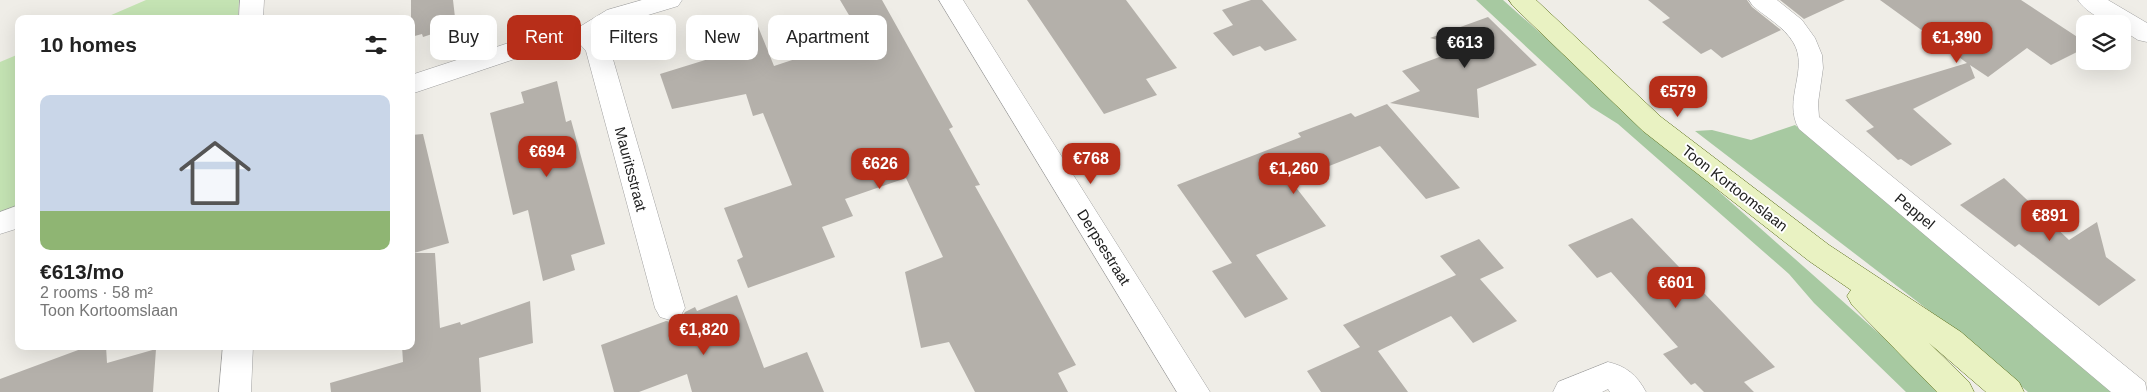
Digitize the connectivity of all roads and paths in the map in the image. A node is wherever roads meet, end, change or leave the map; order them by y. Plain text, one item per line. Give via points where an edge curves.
1 (252, 0) edge
2 (670, 0) edge
3 (952, 0) edge
4 (1521, 0) edge
5 (1761, 0) edge
6 (2090, 0) edge
7 (252, 15) edge
8 (586, 34) junction
9 (2147, 34) edge
10 (415, 84) edge
11 (15, 217) edge
12 (0, 223) edge
13 (1819, 253) junction
14 (670, 308) dead end
15 (238, 350) edge
16 (235, 392) edge
17 (1194, 392) edge
18 (1569, 392) edge
19 (1630, 392) edge
20 (1958, 392) edge
21 (2008, 392) edge
22 (2134, 392) edge

1 - 7 street
2 - 8 street via 616,16
3 - 17 street, Derpsestraat
4 - 13 street, Toon Kortoomslaan via 1652,124
5 - 22 street, Peppel via 1803,36 1811,51 1812,69 1803,110 1808,122
6 - 9 street
8 - 10 street via 560,35
8 - 14 street, Mauritsstraat via 598,49
11 - 12 street
13 - 20 street, Toon Kortoomslaan
13 - 21 street, Toon Kortoomslaan via 1950,341
15 - 16 street
18 - 19 street via 1608,375 1616,376

